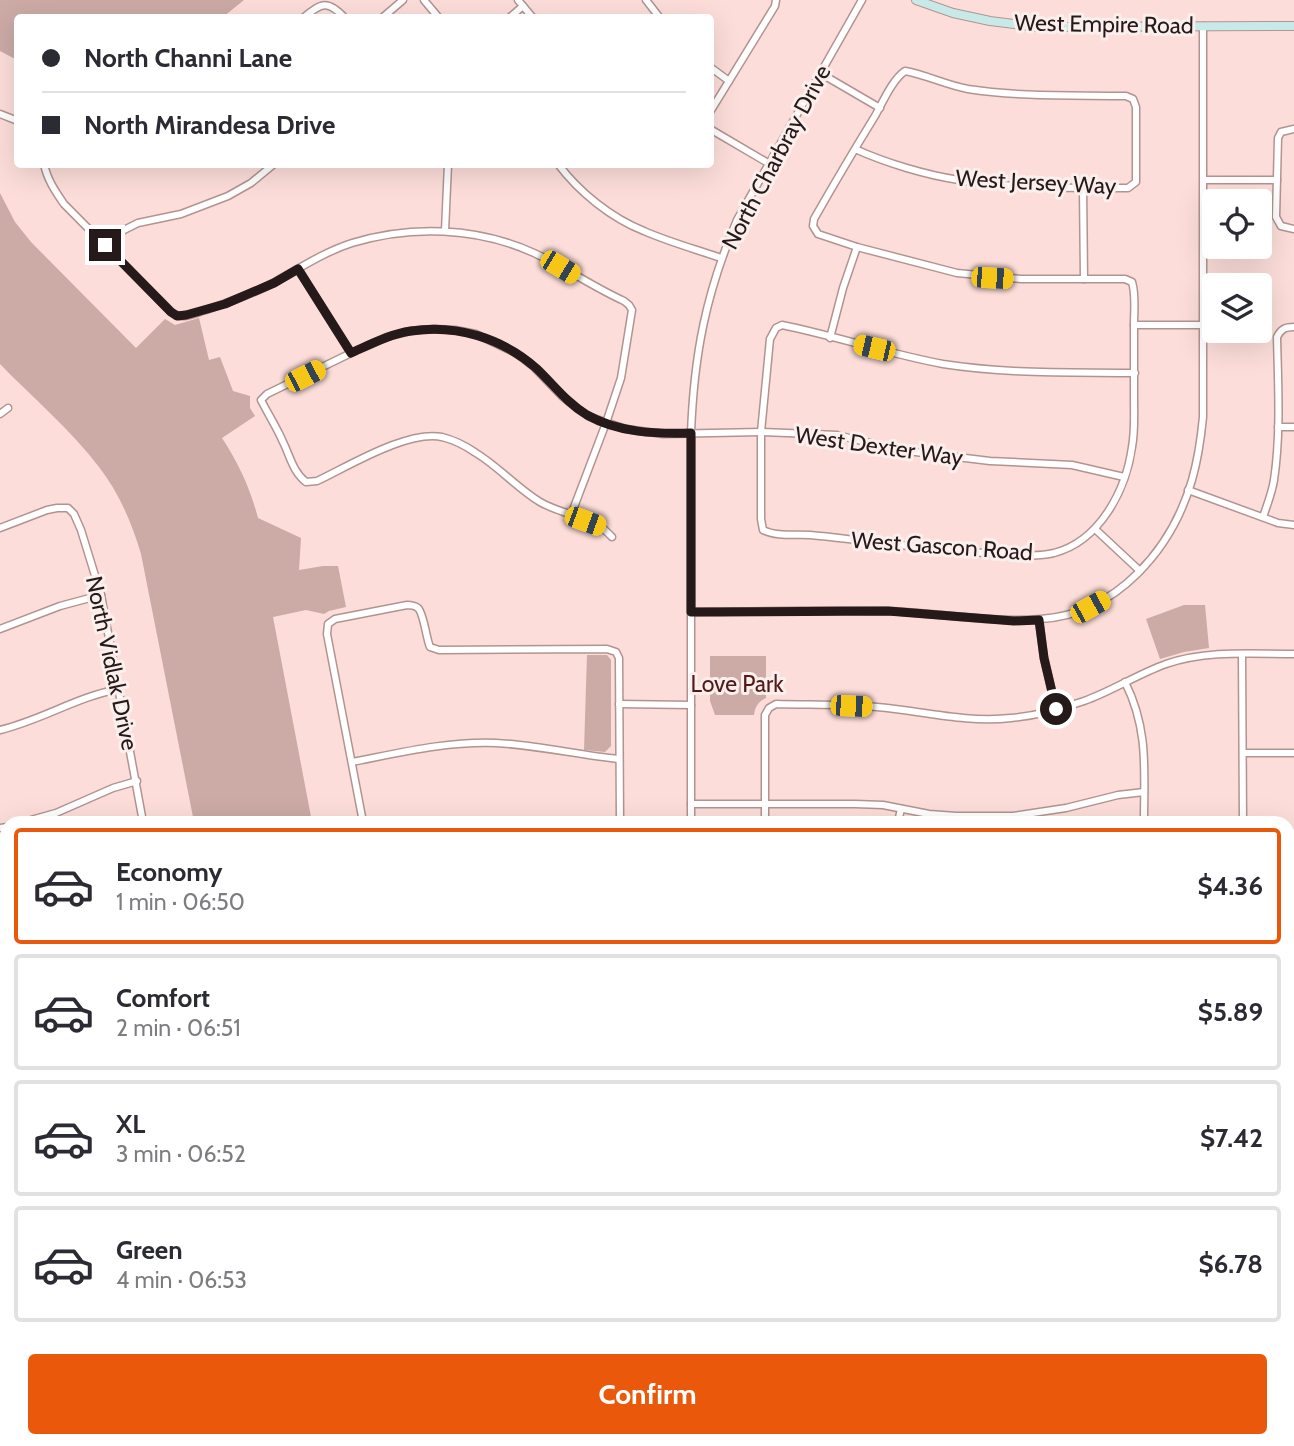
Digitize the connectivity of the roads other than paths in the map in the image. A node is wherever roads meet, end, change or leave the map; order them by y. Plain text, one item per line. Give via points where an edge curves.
1 (403, 0) edge
2 (424, 0) edge
3 (646, 0) edge
4 (776, 0) edge
5 (862, 0) edge
6 (916, 0) edge
7 (308, 14) edge
8 (342, 14) edge
9 (387, 14) edge
10 (436, 14) edge
11 (657, 14) edge
12 (1203, 26) junction
13 (1294, 26) edge
14 (714, 70) edge
15 (820, 73) junction
16 (729, 81) junction
17 (714, 105) edge
18 (880, 108) junction
19 (1294, 129) edge
20 (714, 131) edge
21 (855, 149) junction
22 (768, 163) junction
23 (45, 168) edge
24 (269, 168) edge
25 (448, 168) edge
26 (562, 168) edge
27 (1204, 180) junction
28 (1277, 180) junction
29 (1083, 188) junction
30 (1294, 229) edge
31 (445, 231) junction
32 (105, 245) junction
33 (857, 247) junction
34 (721, 258) junction
35 (298, 269) junction
36 (1204, 273) edge
37 (1084, 279) junction
38 (1134, 325) junction
39 (1202, 326) edge
40 (1294, 327) edge
41 (830, 338) junction
42 (1204, 343) edge
43 (351, 353) junction
44 (1135, 373) junction
45 (8, 408) dead end
46 (0, 414) edge
47 (606, 423) junction
48 (1279, 426) junction
49 (1294, 427) edge
50 (761, 432) junction
51 (691, 433) junction
52 (1124, 477) junction
53 (1188, 490) junction
54 (571, 515) junction
55 (1263, 517) junction
56 (1294, 525) edge
57 (0, 528) edge
58 (1095, 529) junction
59 (612, 537) dead end
60 (1140, 571) junction
61 (101, 595) junction
62 (691, 612) junction
63 (1039, 620) junction
64 (0, 629) edge
65 (1242, 654) junction
66 (1294, 654) edge
67 (1125, 682) junction
68 (120, 689) junction
69 (620, 704) junction
70 (691, 705) junction
71 (1056, 709) junction
72 (0, 730) edge
73 (1243, 753) junction
74 (1294, 753) edge
75 (620, 759) junction
76 (352, 762) junction
77 (137, 782) junction
78 (1144, 792) junction
79 (691, 803) junction
80 (765, 804) junction
81 (901, 809) junction
82 (45, 816) edge
83 (142, 816) edge
84 (362, 816) edge
85 (620, 816) edge
86 (691, 816) edge
87 (765, 816) edge
88 (899, 816) edge
89 (956, 816) edge
90 (1028, 816) edge
91 (1144, 816) edge
92 (1243, 816) edge

1 - 9 street
2 - 10 street
3 - 11 street
4 - 16 street
5 - 15 street, North Charbray Drive
6 - 12 street, West Empire Road via 953,13 1038,27
7 - 8 street via 328,3
12 - 13 street, West Empire Road
12 - 27 street
14 - 16 street
15 - 18 street
15 - 22 street, North Charbray Drive
16 - 17 street
18 - 21 street
18 - 29 street, West Jersey Way via 905,71 989,92 1133,99 1136,182 1128,188
19 - 28 street via 1281,132 1278,138
20 - 22 street
21 - 29 street, West Jersey Way via 956,180
21 - 33 street via 813,226 818,234
22 - 34 street, North Charbray Drive
23 - 32 street via 64,204
24 - 32 street via 228,196 181,214 138,223
25 - 31 street
26 - 34 street via 621,219
27 - 28 street
27 - 36 street
28 - 30 street via 1276,217 1281,226
29 - 37 street
31 - 35 street via 408,232 352,243
31 - 47 street via 515,244 629,305 632,310 621,378
32 - 35 street via 177,316 225,304
33 - 37 street via 957,273
33 - 41 street
34 - 51 street, North Charbray Drive via 699,342
35 - 43 street
37 - 38 street via 1132,282
38 - 39 street
38 - 44 street
40 - 48 street via 1281,330 1277,337
41 - 44 street via 970,368
41 - 50 street via 776,328 770,339
42 - 53 street via 1203,417
43 - 47 street, West Dexter Way via 410,331 475,334 516,353 578,409
43 - 54 street, West Dexter Way via 261,400 300,478 317,481 404,440 441,437 479,454 542,503
44 - 52 street via 1134,432
45 - 46 street
47 - 51 street, West Dexter Way via 645,433
47 - 54 street
48 - 49 street
48 - 55 street via 1273,483
50 - 51 street, West Dexter Way
50 - 52 street, West Dexter Way via 837,435 899,450 1072,465
50 - 58 street, West Gascon Road via 761,519 764,530 772,535 1035,555 1069,547
51 - 62 street, North Charbray Drive
52 - 58 street via 1113,504
53 - 55 street
53 - 60 street via 1167,535
54 - 59 street via 599,526
55 - 56 street
57 - 61 street, North Vidlak Drive via 47,510 68,508 82,530
58 - 60 street
60 - 63 street via 1090,607
61 - 64 street
61 - 68 street, North Vidlak Drive
62 - 63 street via 888,611
62 - 70 street, North Charbray Drive
63 - 71 street
65 - 66 street
65 - 67 street via 1187,658
65 - 73 street
67 - 71 street
67 - 78 street via 1139,716
68 - 72 street via 100,692
68 - 77 street, North Vidlak Drive
69 - 70 street
69 - 75 street
69 - 76 street via 620,658 607,649 439,650 430,647 420,610 407,605 335,619 328,624 327,634
70 - 79 street, North Charbray Drive
71 - 80 street via 988,719 877,707 776,704 765,715
73 - 74 street
73 - 92 street
75 - 76 street via 468,743
75 - 85 street
76 - 84 street
77 - 82 street
77 - 83 street, North Vidlak Drive
78 - 90 street
78 - 91 street
79 - 80 street
79 - 86 street, North Charbray Drive
80 - 81 street
80 - 87 street
81 - 88 street
81 - 89 street

